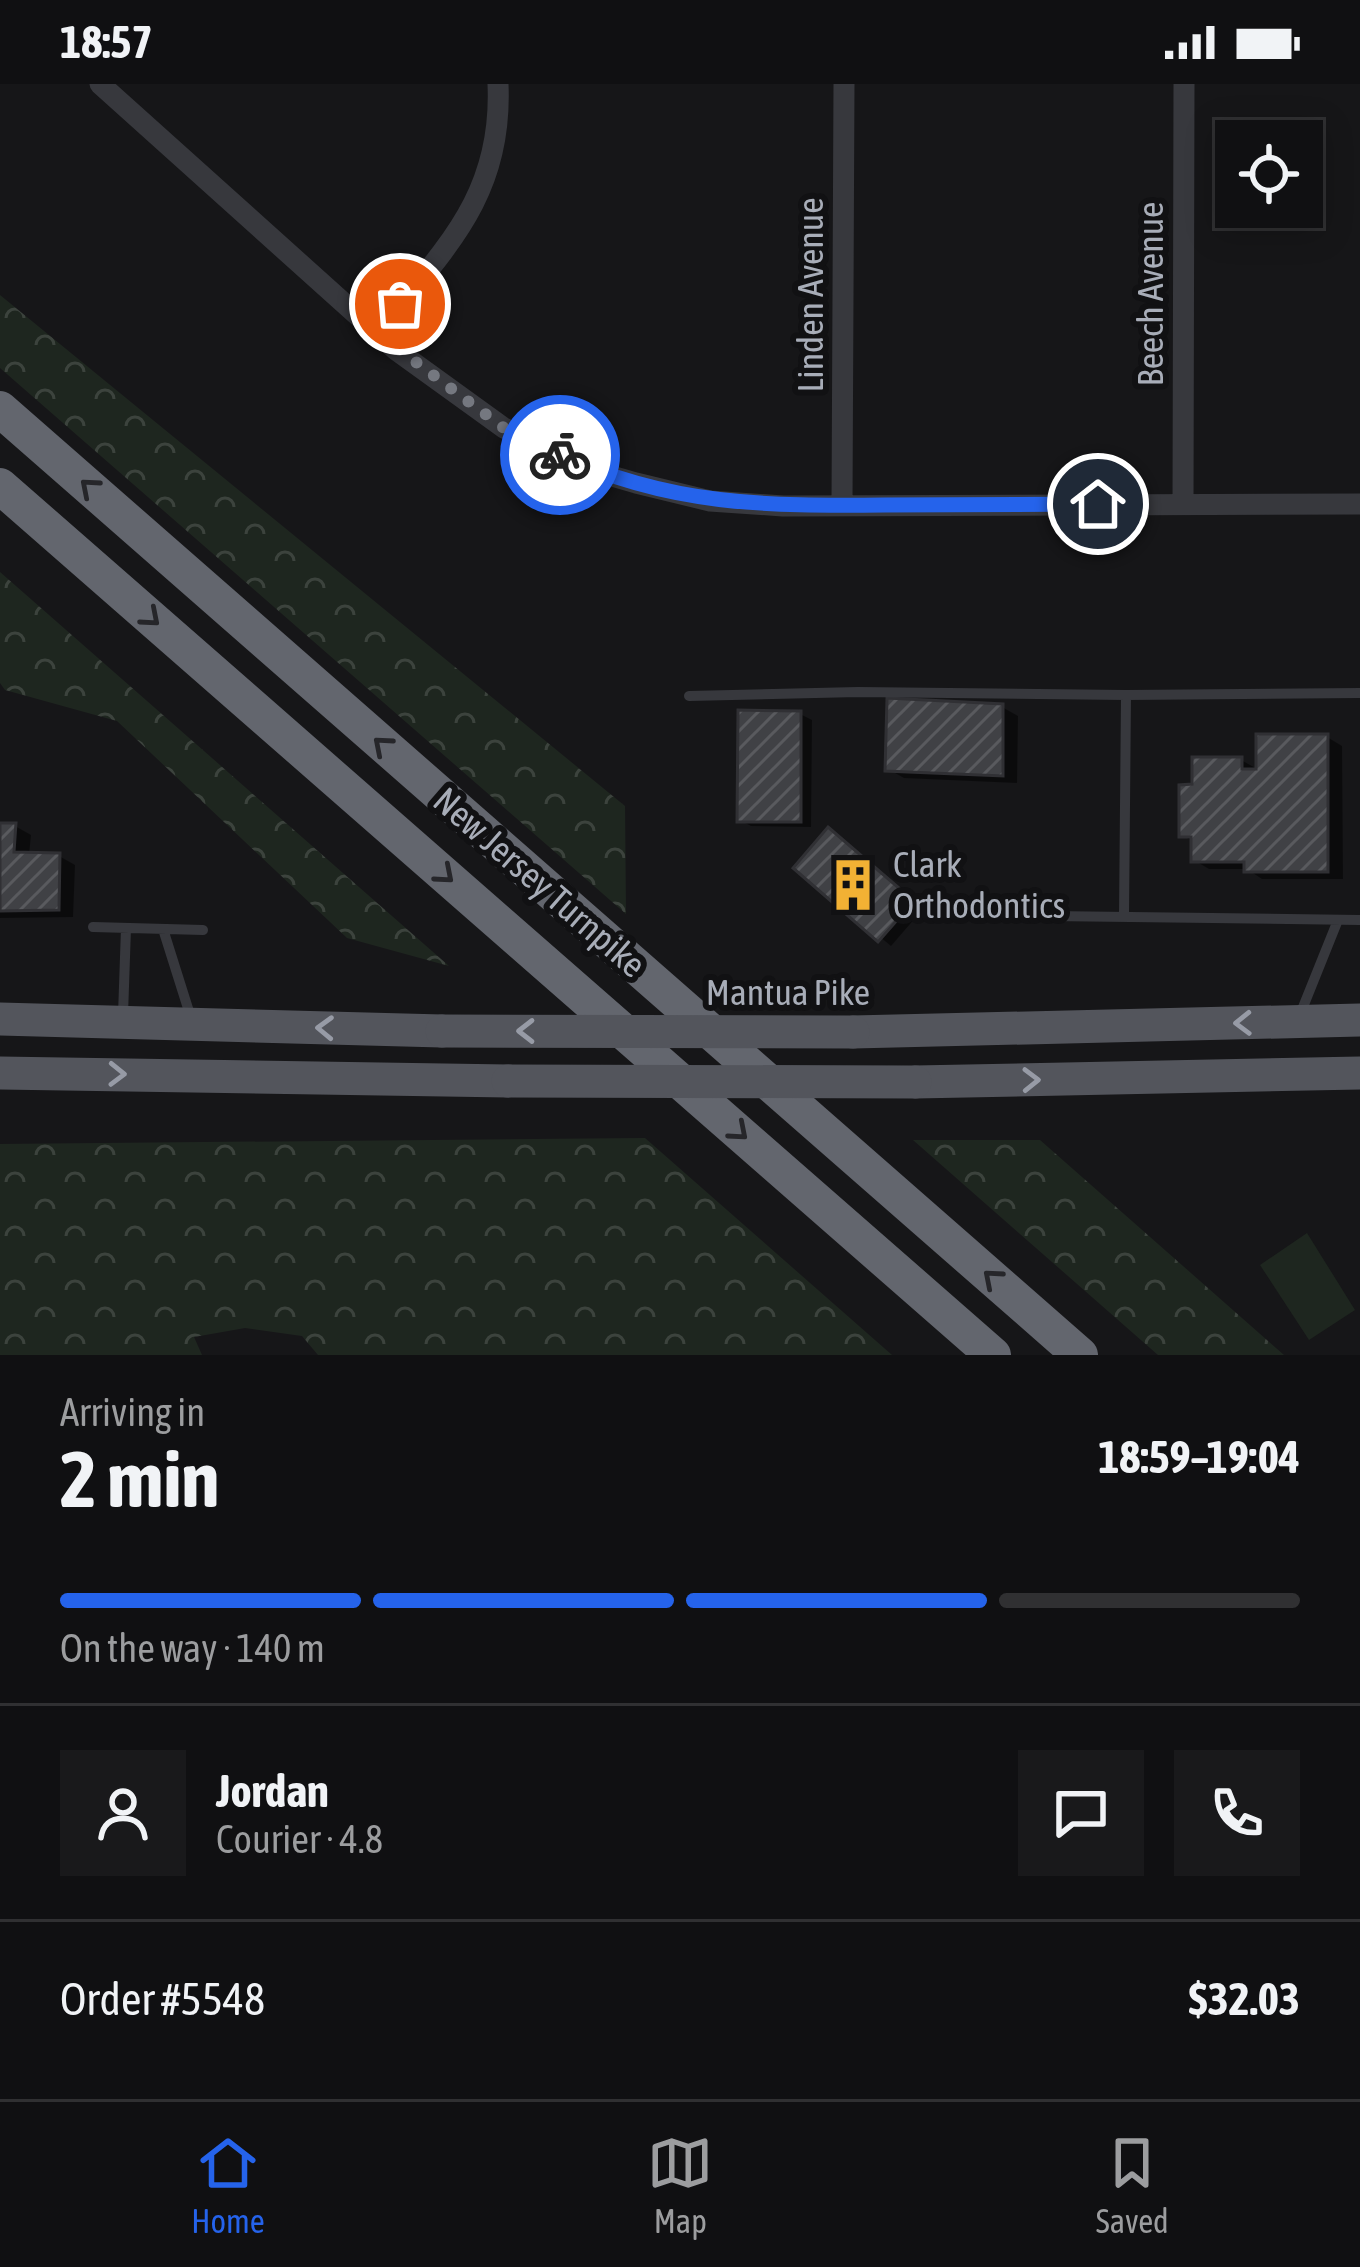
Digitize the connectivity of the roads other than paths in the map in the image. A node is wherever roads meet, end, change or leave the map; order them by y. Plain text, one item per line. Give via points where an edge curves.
1 (100, 84) edge
2 (498, 84) edge
3 (844, 84) edge
4 (1184, 84) edge
5 (377, 333) junction
6 (0, 409) edge
7 (0, 486) edge
8 (1183, 504) junction
9 (1360, 504) edge
10 (842, 506) junction
11 (1360, 693) edge
12 (1126, 695) junction
13 (689, 696) dead end
14 (1048, 916) dead end
15 (1124, 917) junction
16 (1338, 920) junction
17 (1360, 920) edge
18 (93, 927) dead end
19 (126, 928) junction
20 (163, 929) junction
21 (203, 930) dead end
22 (10, 1017) edge
23 (1360, 1021) edge
24 (123, 1022) junction
25 (1297, 1022) junction
26 (193, 1024) junction
27 (0, 1073) edge
28 (1360, 1073) edge
29 (993, 1355) edge
30 (1080, 1355) edge

1 - 5 street
2 - 5 street via 490,173 469,218
3 - 10 street, Linden Avenue
4 - 8 street, Beech Avenue
5 - 10 street via 504,428 591,470 710,501
30 -> 6 highway, New Jersey Turnpike
7 -> 29 highway, New Jersey Turnpike
8 - 9 street
8 - 10 street
11 - 12 lane
12 - 13 lane
12 - 15 lane
14 - 15 lane
15 - 16 lane
16 - 17 lane
16 - 25 lane
18 - 19 lane
19 - 20 lane
19 - 24 lane
20 - 21 lane
20 - 26 lane
22 - 24 main road, Mantua Pike
23 - 25 main road, Mantua Pike
24 - 26 main road, Mantua Pike
25 -> 26 main road, Mantua Pike, bridge via 854,1032
27 -> 28 main road, bridge via 914,1082

